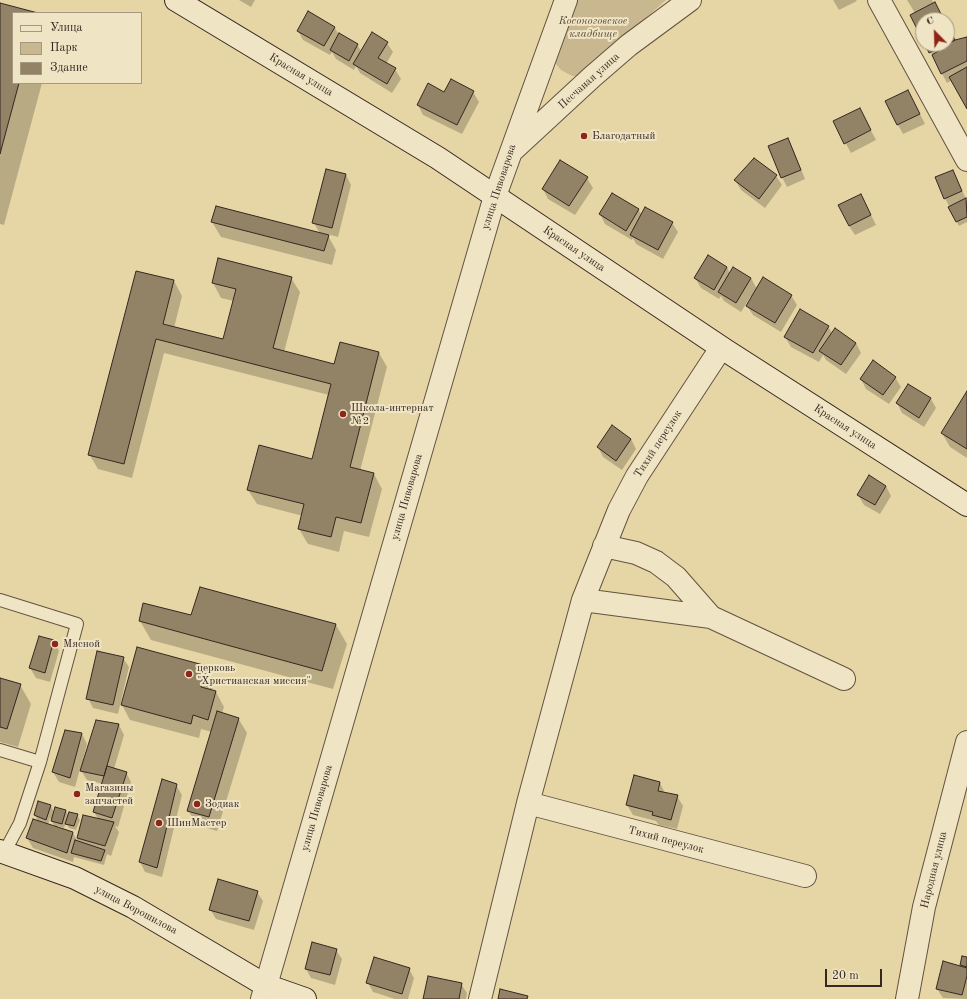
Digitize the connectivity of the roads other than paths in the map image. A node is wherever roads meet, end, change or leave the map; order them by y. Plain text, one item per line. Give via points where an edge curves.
1 (176, 0) edge
2 (566, 0) edge
3 (690, 0) edge
4 (879, 0) edge
5 (510, 152) junction
6 (967, 160) edge
7 (494, 196) junction
8 (721, 348) junction
9 (967, 505) edge
10 (604, 546) junction
11 (0, 600) edge
12 (583, 600) junction
13 (711, 617) junction
14 (844, 679) dead end
15 (967, 742) edge
16 (0, 750) edge
17 (40, 762) junction
18 (528, 803) junction
19 (2, 852) edge
20 (805, 876) dead end
21 (264, 992) edge
22 (305, 999) edge
23 (480, 999) edge
24 (907, 999) edge

1 - 7 street, Красная улица via 438,158
2 - 5 street, улица Пивоварова
3 - 5 street, Песчаная улица via 629,45
4 - 6 street
5 - 7 street, улица Пивоварова
7 - 8 street, Красная улица
7 - 21 street, улица Пивоварова
8 - 9 street, Красная улица
8 - 10 street, Тихий переулок via 637,476
10 - 12 street, Тихий переулок
10 - 13 street via 636,553 656,562 676,577
11 - 17 lane via 77,624
12 - 13 street
12 - 18 street, Тихий переулок
13 - 14 street
15 - 24 street, Народная улица via 924,907
16 - 17 lane
17 - 19 lane via 20,823
18 - 20 street, Тихий переулок
18 - 23 street, Тихий переулок
19 - 21 street, улица Ворошилова via 75,878 133,907
21 - 22 street, улица Ворошилова

